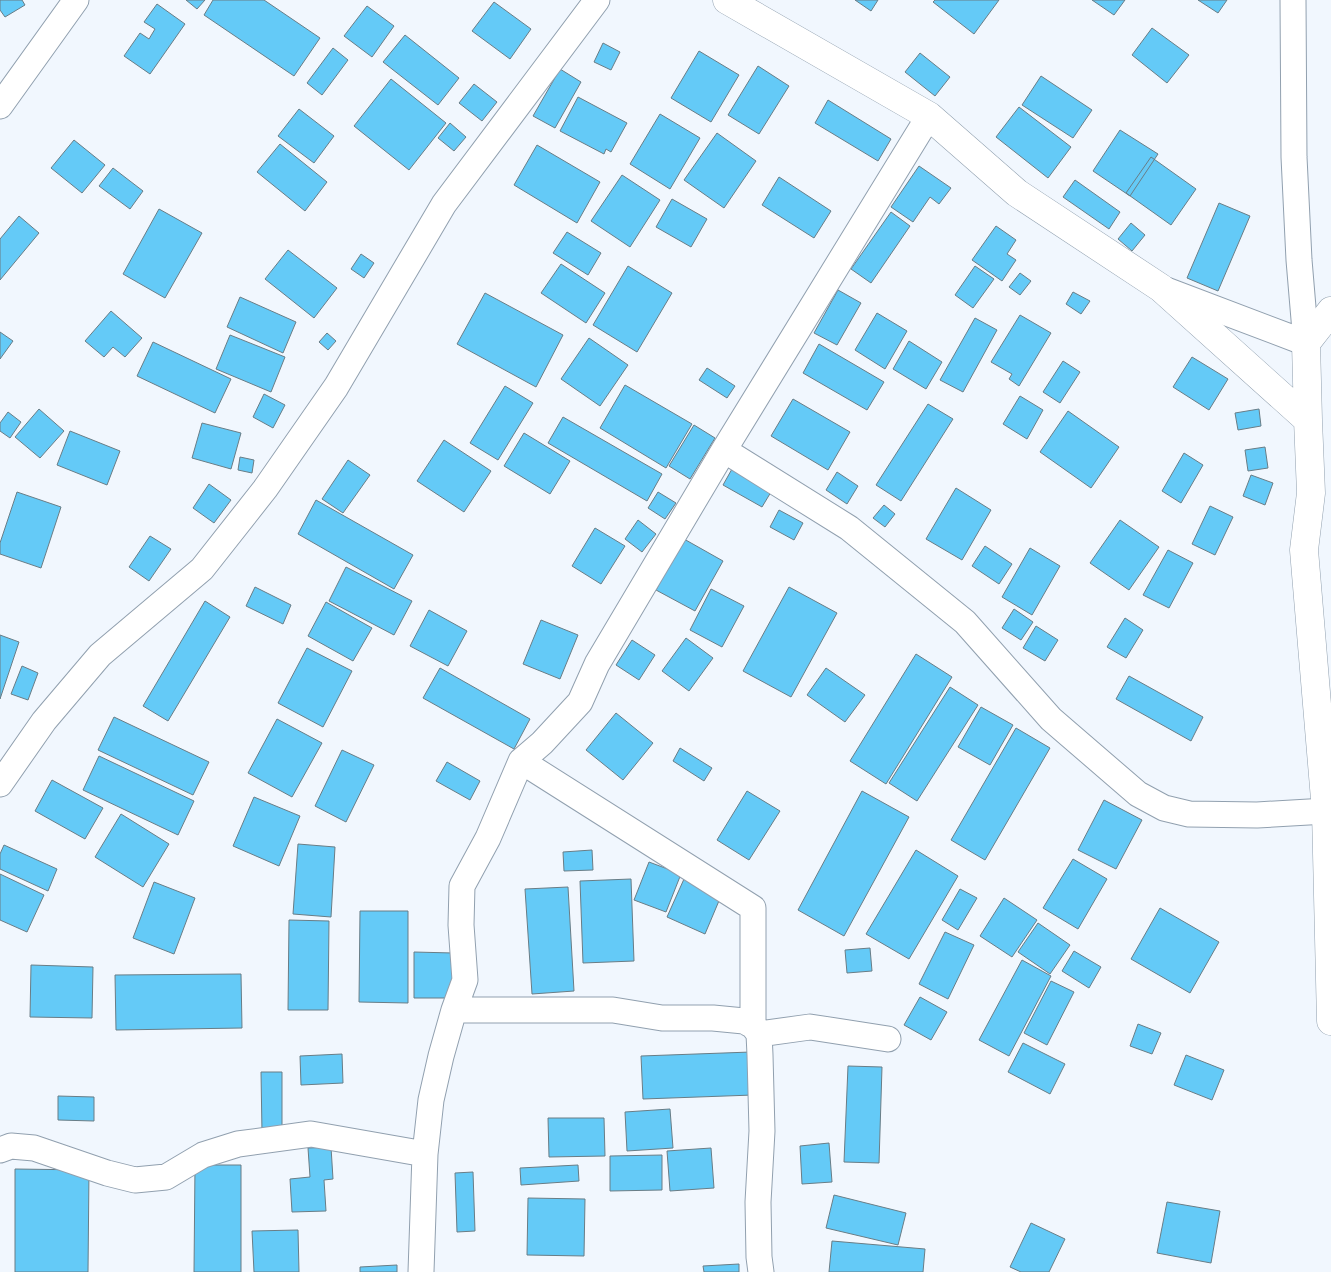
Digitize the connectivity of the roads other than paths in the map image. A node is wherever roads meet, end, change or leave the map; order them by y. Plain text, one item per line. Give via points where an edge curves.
1 (76, 0) edge
2 (597, 0) edge
3 (727, 0) edge
4 (1293, 0) edge
5 (0, 106) edge
6 (929, 116) junction
7 (1161, 288) junction
8 (1331, 310) edge
9 (1306, 343) junction
10 (1308, 420) junction
11 (724, 450) junction
12 (521, 761) junction
13 (0, 784) edge
14 (1326, 811) junction
15 (454, 1010) junction
16 (1331, 1021) edge
17 (756, 1030) junction
18 (888, 1039) dead end
19 (0, 1150) edge
20 (425, 1154) junction
21 (421, 1272) edge
22 (761, 1272) edge

1 - 5 street
2 - 13 street via 444,204 336,387 265,489 202,569 100,655 44,721
3 - 6 street
4 - 9 street via 1294,157
6 - 7 street via 1018,193
6 - 11 street
7 - 9 street
7 - 10 street
8 - 9 street
9 - 10 street
10 - 14 street via 1311,493 1304,550
11 - 12 street via 596,664 580,702
11 - 14 street via 849,528 964,622 1051,719 1138,794 1164,808 1189,814
12 - 15 street via 488,838 462,886 465,980
12 - 17 street via 753,908
14 - 16 street
15 - 17 street via 613,1010 662,1018 744,1021
15 - 20 street via 431,1100
17 - 18 street via 810,1027
17 - 22 street via 762,1131 758,1202
19 - 20 street via 11,1146 34,1148 135,1180 166,1177 203,1155 238,1144 312,1134
20 - 21 street

